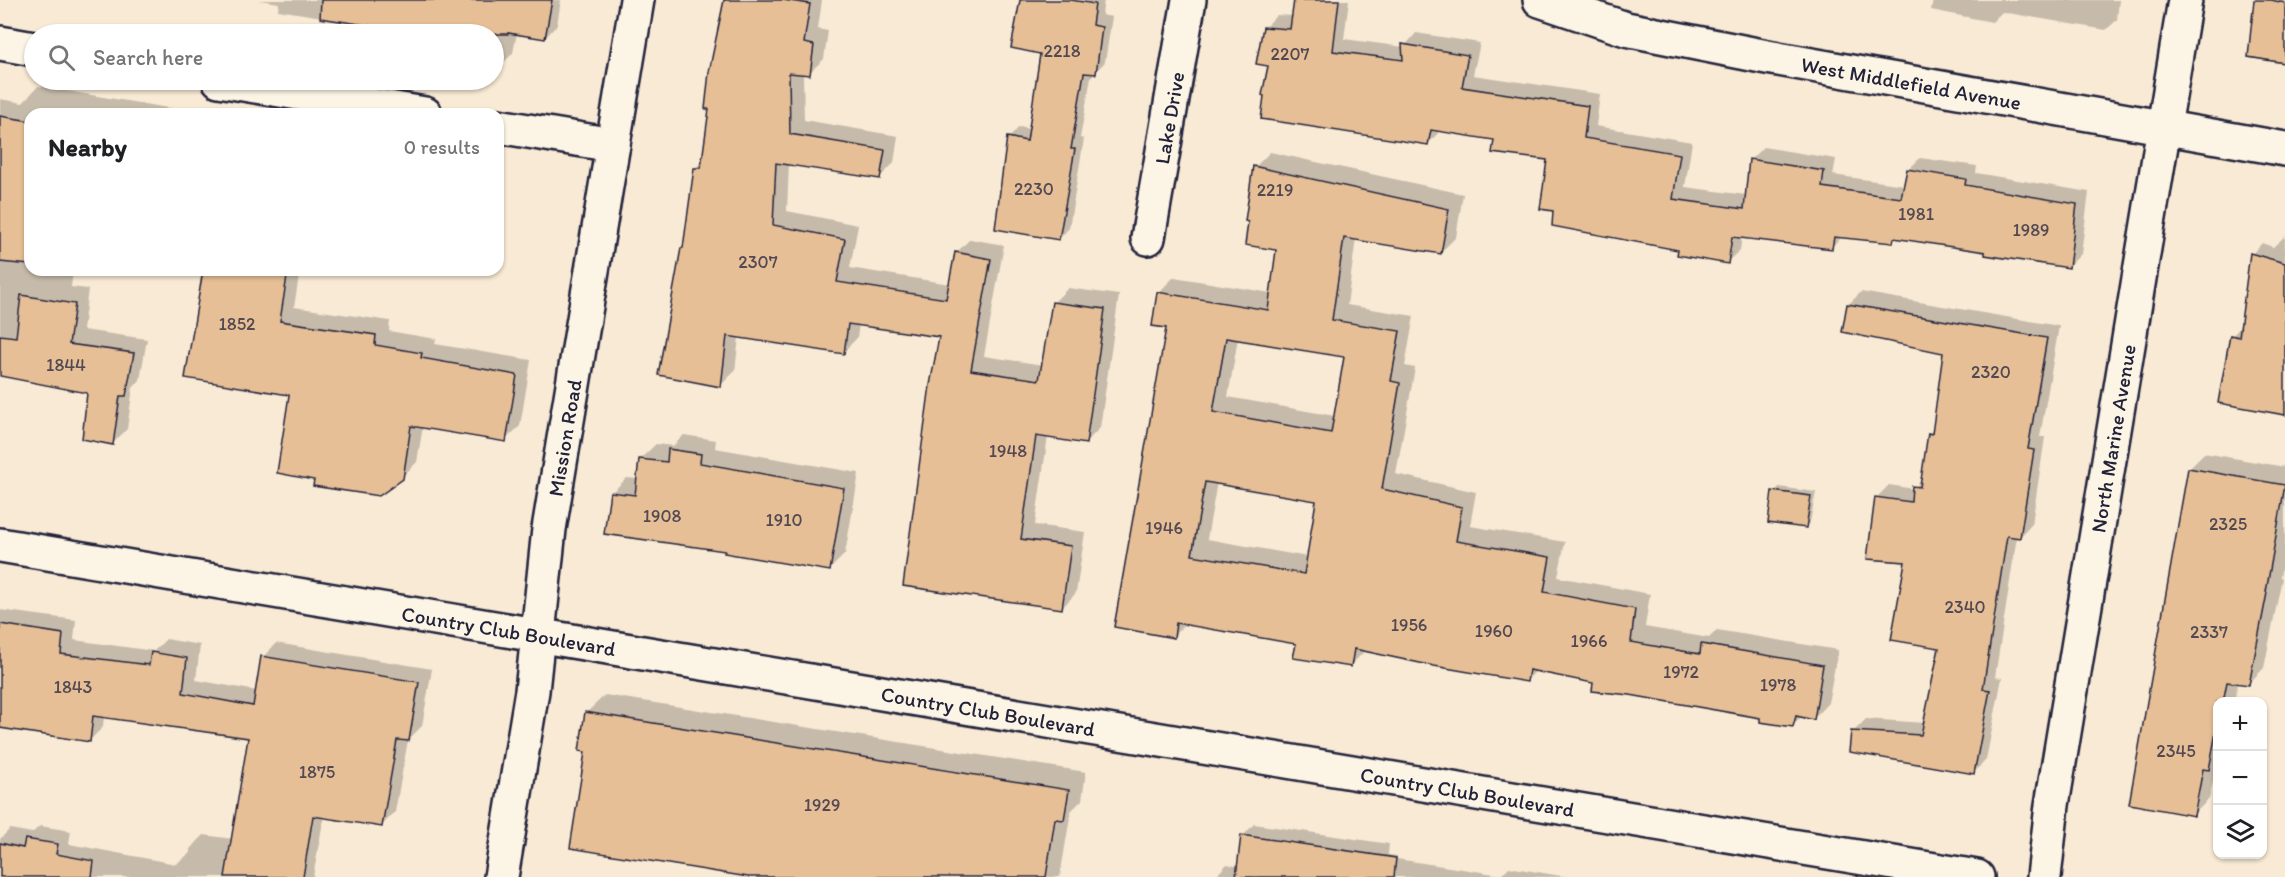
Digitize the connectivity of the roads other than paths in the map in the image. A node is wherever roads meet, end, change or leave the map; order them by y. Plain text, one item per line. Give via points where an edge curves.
1 (637, 0) edge
2 (1189, 0) edge
3 (1540, 0) edge
4 (2186, 0) edge
5 (0, 43) edge
6 (24, 47) edge
7 (280, 90) edge
8 (389, 108) edge
9 (504, 127) edge
10 (2163, 128) junction
11 (613, 145) junction
12 (2285, 148) edge
13 (1148, 238) dead end
14 (0, 545) edge
15 (538, 636) junction
16 (501, 877) edge
17 (1977, 877) edge
18 (2044, 877) edge

1 - 11 street, Mission Road
2 - 13 street, Lake Drive
3 - 10 street, West Middlefield Avenue via 1626,29
4 - 10 street, North Marine Avenue
5 - 6 street
7 - 8 street
9 - 11 street
10 - 12 street, West Middlefield Avenue
10 - 18 street, North Marine Avenue via 2052,805
11 - 15 street, Mission Road via 549,529
14 - 15 street, Country Club Boulevard
15 - 16 street, Mission Road
15 - 17 street, Country Club Boulevard

